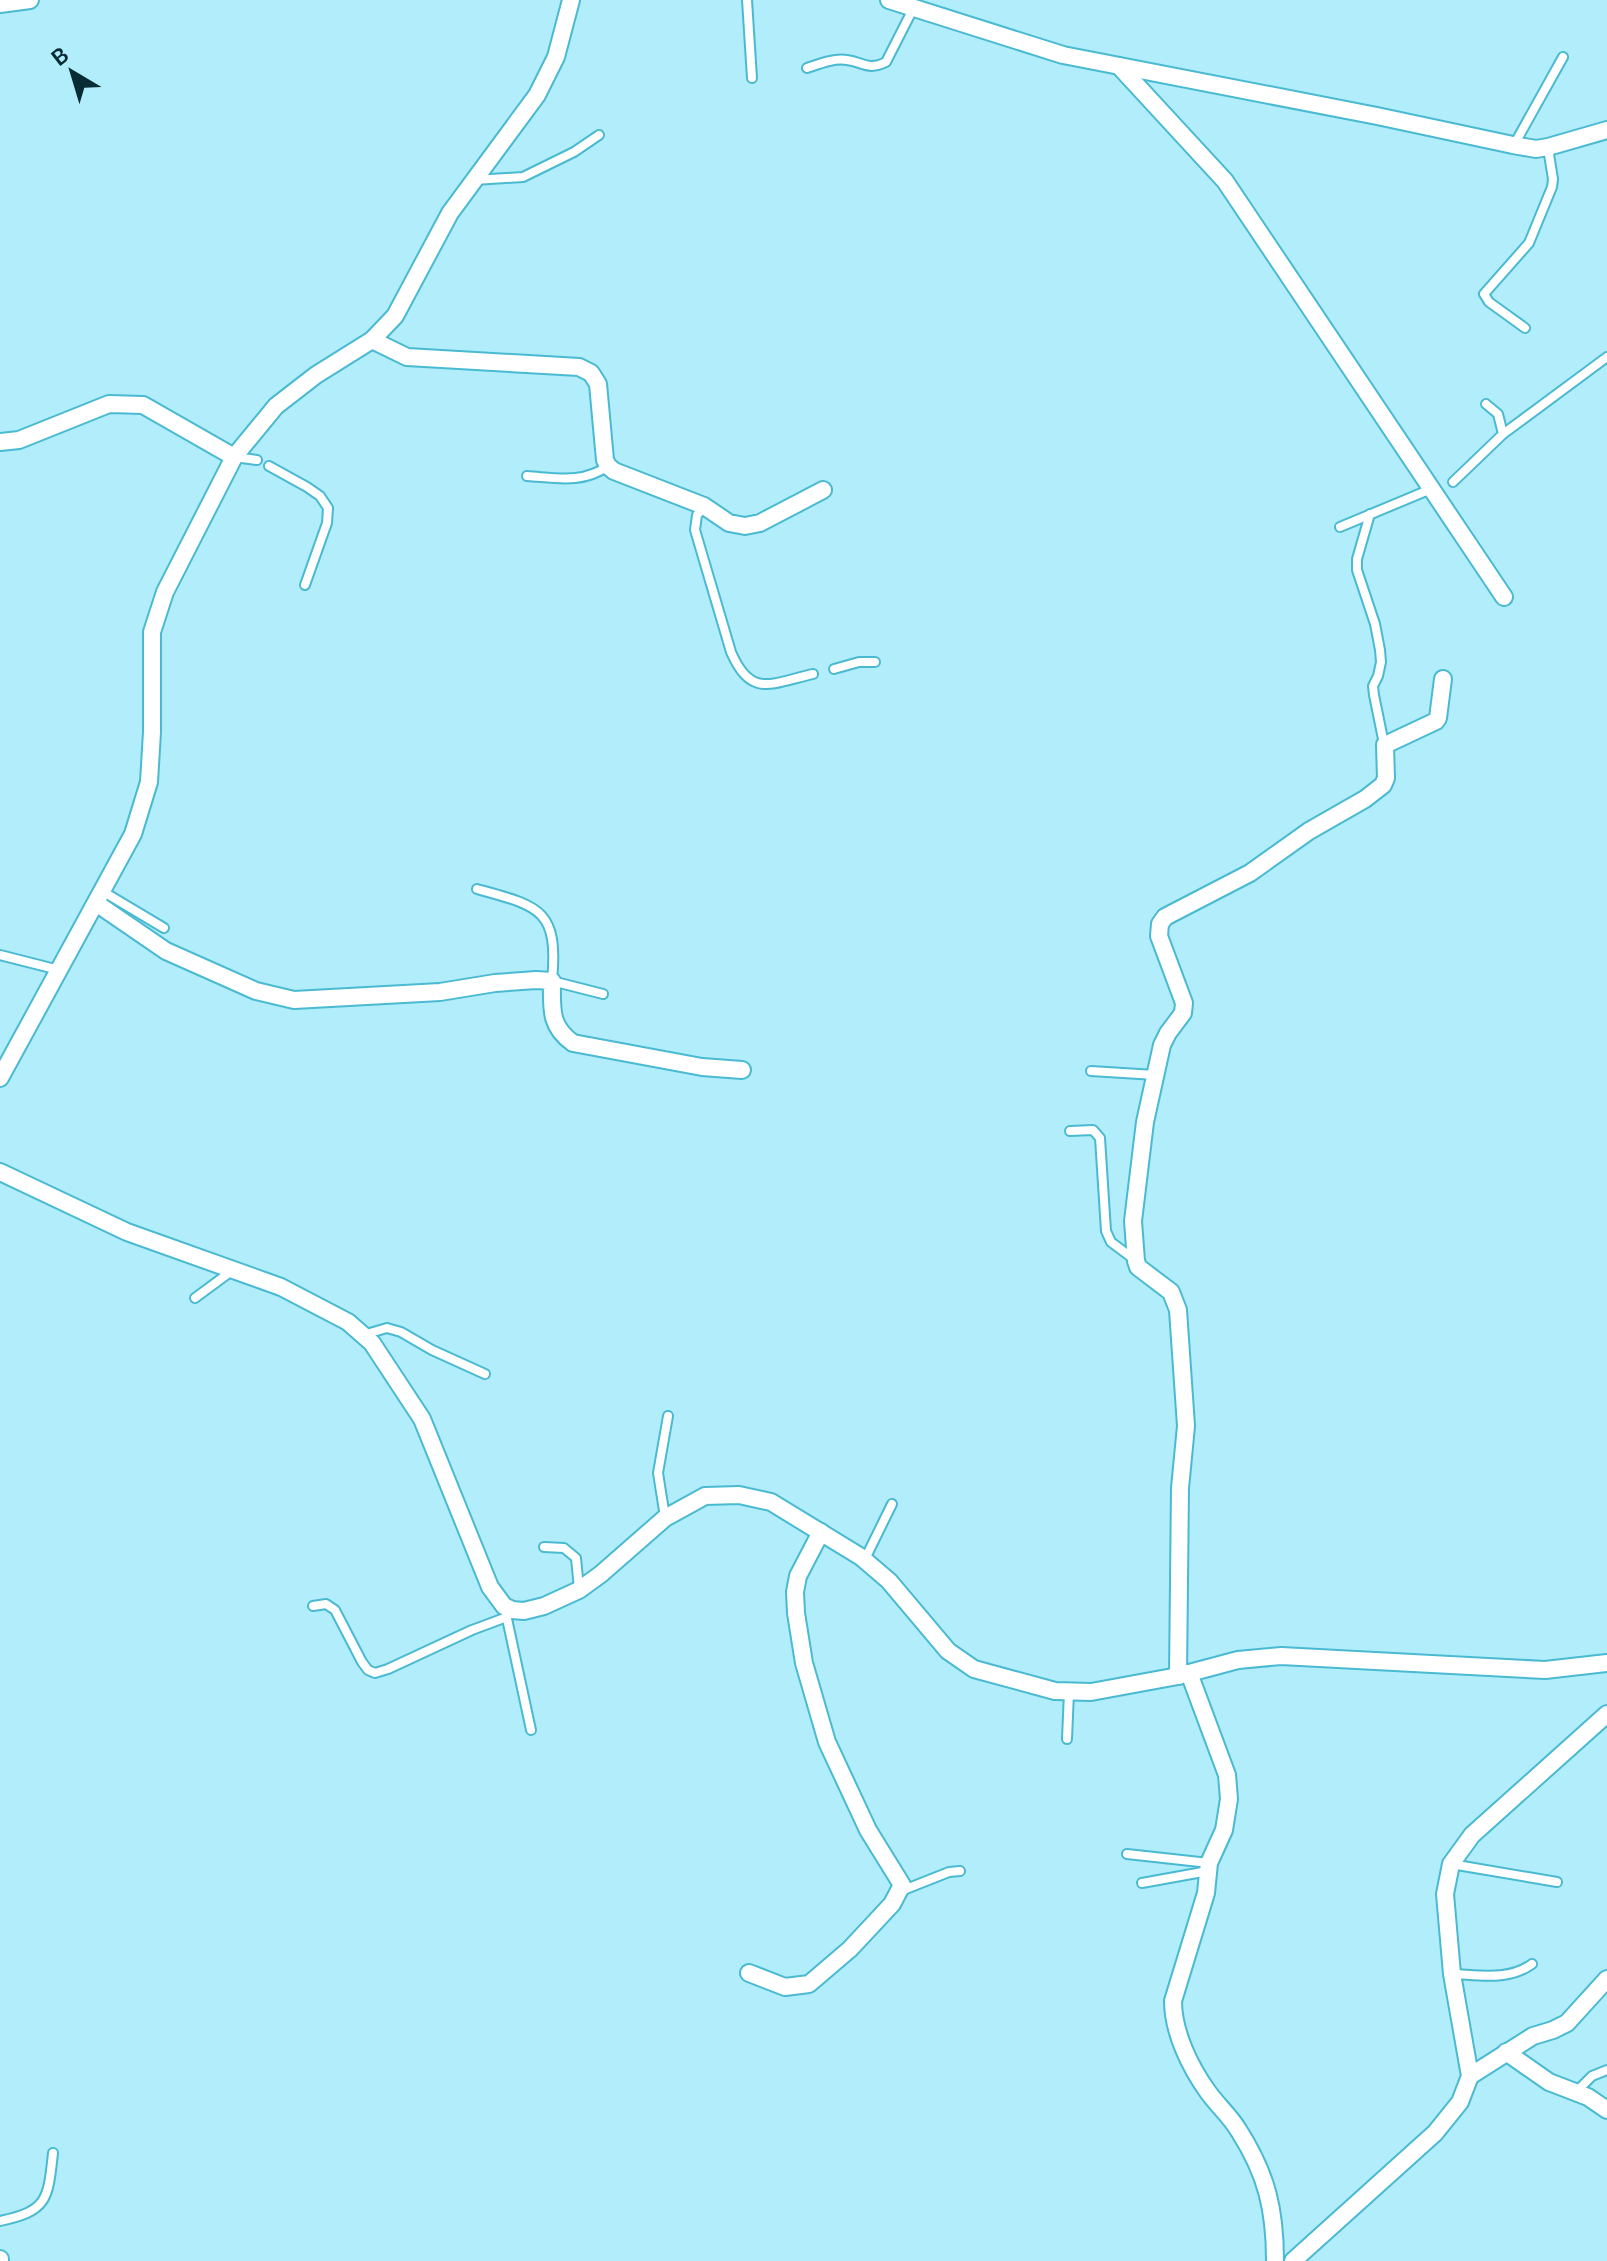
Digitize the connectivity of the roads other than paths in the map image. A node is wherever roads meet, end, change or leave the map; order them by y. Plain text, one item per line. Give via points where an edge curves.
1 (30, 0) edge
2 (571, 0) edge
3 (747, 0) edge
4 (889, 0) edge
5 (7, 2) edge
6 (913, 9) junction
7 (1563, 57) dead end
8 (1119, 66) junction
9 (807, 68) dead end
10 (752, 78) dead end
11 (1607, 130) edge
12 (599, 135) dead end
13 (1513, 145) junction
14 (1548, 147) junction
15 (473, 180) junction
16 (1525, 328) dead end
17 (372, 340) junction
18 (1607, 357) edge
19 (1486, 404) dead end
20 (1503, 434) junction
21 (0, 442) edge
22 (234, 457) junction
23 (257, 460) dead end
24 (269, 466) dead end
25 (608, 466) junction
26 (527, 476) dead end
27 (1453, 482) dead end
28 (823, 490) dead end
29 (1438, 492) junction
30 (704, 506) junction
31 (1370, 514) junction
32 (1340, 527) dead end
33 (305, 585) dead end
34 (1504, 597) dead end
35 (875, 662) dead end
36 (834, 669) dead end
37 (813, 674) dead end
38 (1443, 679) dead end
39 (1385, 745) junction
40 (477, 889) dead end
41 (99, 897) junction
42 (164, 928) dead end
43 (0, 955) edge
44 (59, 970) junction
45 (552, 981) junction
46 (603, 994) dead end
47 (742, 1070) dead end
48 (1091, 1071) dead end
49 (1155, 1075) junction
50 (0, 1078) edge
51 (1070, 1131) dead end
52 (0, 1172) edge
53 (1136, 1261) junction
54 (234, 1269) junction
55 (195, 1298) dead end
56 (363, 1335) junction
57 (485, 1374) dead end
58 (668, 1416) dead end
59 (892, 1504) dead end
60 (665, 1518) junction
61 (821, 1532) junction
62 (544, 1547) dead end
63 (865, 1560) junction
64 (579, 1590) junction
65 (313, 1606) dead end
66 (505, 1611) junction
67 (1607, 1663) edge
68 (1184, 1675) junction
69 (1069, 1691) junction
70 (1607, 1714) edge
71 (531, 1730) dead end
72 (1067, 1739) dead end
73 (1127, 1854) dead end
74 (1451, 1864) junction
75 (1209, 1867) junction
76 (960, 1871) dead end
77 (1557, 1882) dead end
78 (1142, 1883) dead end
79 (900, 1892) junction
80 (1532, 1964) dead end
81 (749, 1973) dead end
82 (1452, 1974) junction
83 (1607, 1979) edge
84 (1506, 2052) junction
85 (1607, 2070) edge
86 (1470, 2076) junction
87 (1575, 2092) junction
88 (1607, 2110) edge
89 (53, 2153) dead end
90 (0, 2221) edge
91 (1296, 2260) edge
92 (1275, 2261) edge

1 - 5 street
2 - 15 street via 556,57 537,95
3 - 10 lane
4 - 6 street
6 - 8 street via 1063,55
6 - 9 lane via 879,66 829,60
7 - 13 lane
8 - 13 street
8 - 29 street via 1225,181
11 - 14 street
12 - 15 lane via 523,177
13 - 14 street
14 - 16 lane via 1552,187 1529,243 1484,294
15 - 17 street via 395,316
17 - 22 street via 276,406
17 - 25 street via 407,357 579,367 591,373 598,384
18 - 20 lane
19 - 20 lane via 1498,414
20 - 27 lane
21 - 22 street via 19,440 109,404 132,404 143,405
22 - 23 lane
22 - 41 street via 165,592 152,632 149,782 133,834
24 - 33 lane via 320,496 328,508
25 - 26 lane via 578,478
25 - 30 street
28 - 30 street via 745,526 729,523
29 - 31 lane
29 - 34 street
30 - 37 lane via 695,530 737,666 756,684
31 - 32 lane
31 - 39 lane via 1357,570 1380,650 1373,686
35 - 36 lane
38 - 39 street via 1436,721
39 - 49 street via 1386,778 1379,788 1250,873 1162,921 1159,936 1184,1003 1162,1045
40 - 45 lane via 522,901 545,917 553,938
41 - 42 lane
41 - 44 street
41 - 45 street via 166,951 256,991 294,1000
43 - 44 lane
44 - 50 street
45 - 46 lane
45 - 47 street via 555,1026 573,1043
48 - 49 lane
49 - 53 street via 1133,1221
51 - 53 lane via 1093,1130 1100,1138 1106,1231 1111,1242
52 - 54 street via 127,1232
53 - 68 street via 1142,1273 1171,1292 1178,1310 1186,1426 1180,1488
54 - 55 lane
54 - 56 street via 281,1287
56 - 57 lane via 387,1328 401,1332
56 - 66 street via 422,1419 490,1587
58 - 60 lane via 658,1473
59 - 63 lane
60 - 61 street via 705,1496 739,1495 771,1502
60 - 64 street
61 - 63 street
61 - 79 street via 795,1592 804,1663 827,1742 868,1830 901,1881
62 - 64 lane via 564,1548 576,1558
63 - 69 street via 948,1651 974,1669
64 - 66 street via 544,1606
65 - 66 lane via 326,1604 335,1610 362,1662 375,1673
66 - 71 lane
67 - 68 street via 1545,1670 1281,1656 1238,1660
68 - 69 street via 1091,1692
68 - 75 street via 1227,1775 1224,1830
69 - 72 lane
70 - 74 street via 1472,1835
73 - 75 lane
74 - 77 lane
74 - 82 street via 1445,1894
75 - 78 lane
75 - 92 street via 1173,2011 1193,2070 1239,2130 1263,2177 1275,2227
76 - 79 lane
79 - 81 street via 850,1949 809,1984 785,1987
80 - 82 lane via 1505,1975
82 - 86 street
83 - 84 street via 1567,2023
84 - 86 street
84 - 87 street via 1549,2082
85 - 87 lane
86 - 91 street via 1460,2102 1435,2133
87 - 88 street
89 - 90 lane via 45,2198 25,2215

